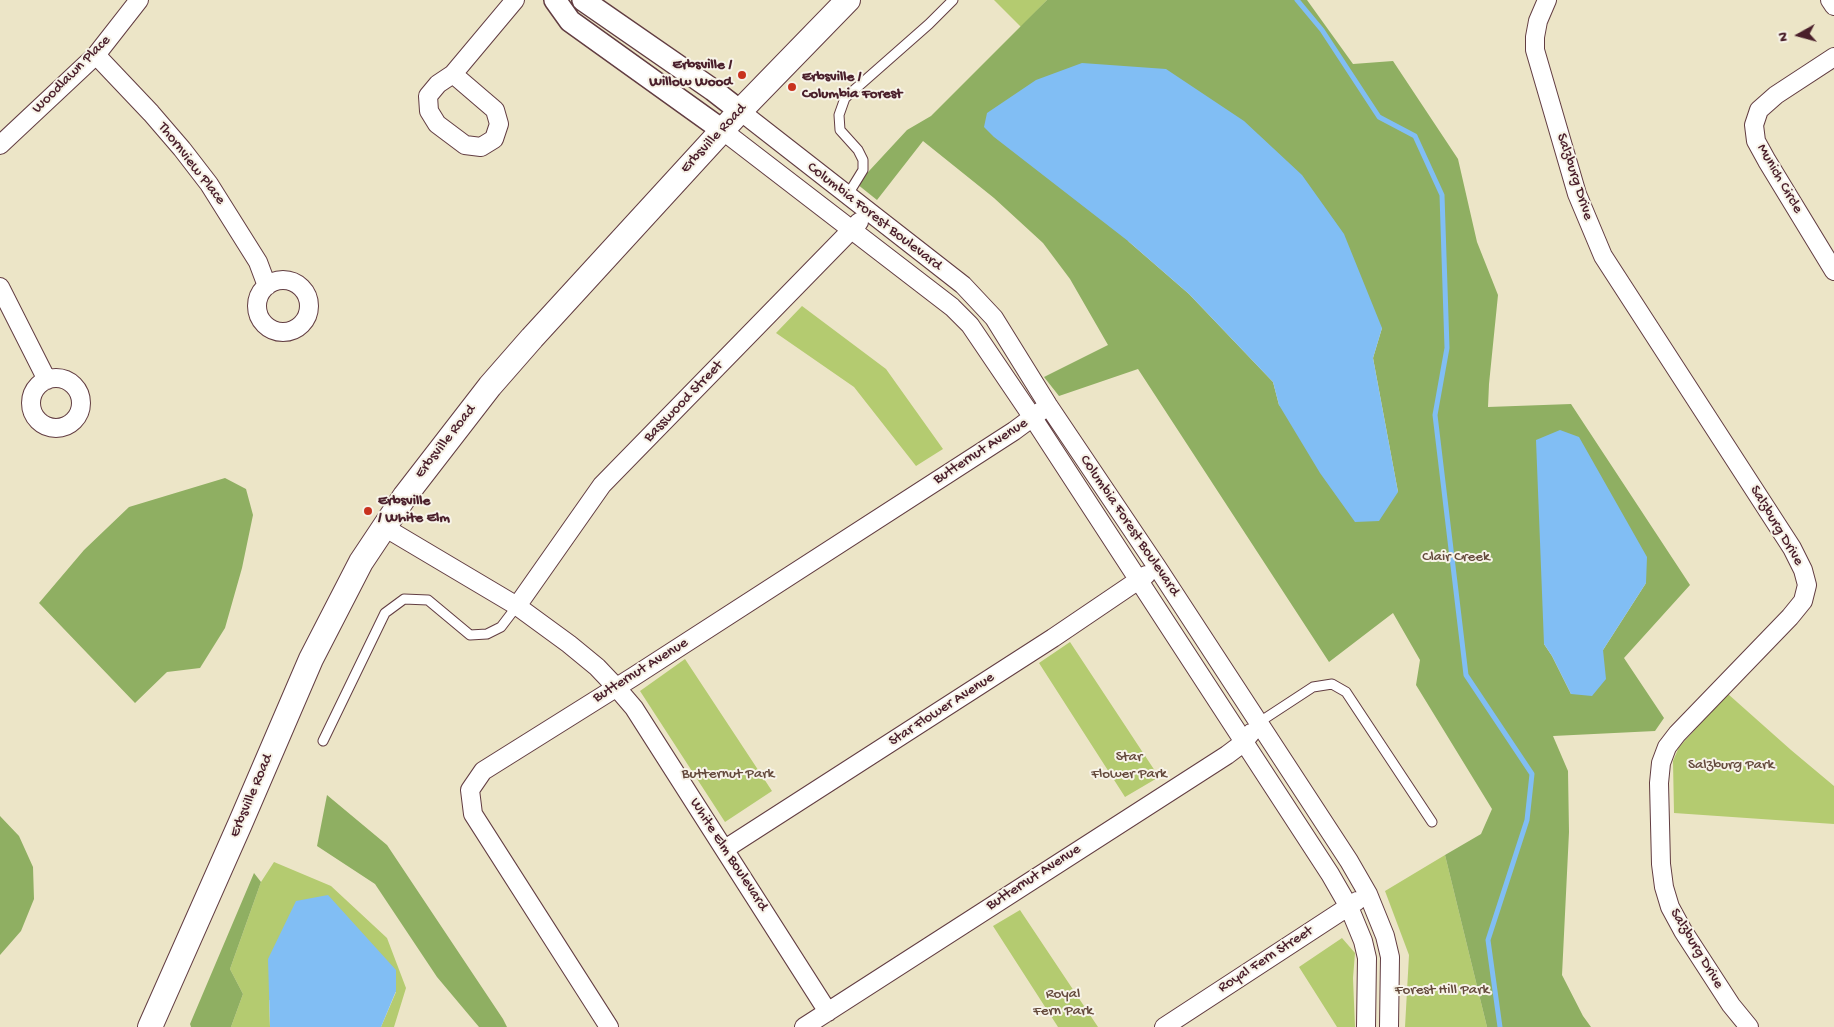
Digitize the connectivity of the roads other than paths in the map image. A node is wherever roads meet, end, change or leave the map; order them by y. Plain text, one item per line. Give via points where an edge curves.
1 (139, 0) edge
2 (515, 0) edge
3 (554, 0) edge
4 (583, 0) edge
5 (848, 0) edge
6 (953, 0) edge
7 (1548, 0) edge
8 (1830, 0) edge
9 (1834, 6) edge
10 (96, 55) junction
11 (1834, 57) edge
12 (453, 74) dead end
13 (740, 111) junction
14 (722, 130) junction
15 (0, 145) edge
16 (846, 196) junction
17 (868, 213) junction
18 (852, 229) junction
19 (1834, 271) edge
20 (266, 286) dead end
21 (0, 287) edge
22 (47, 380) dead end
23 (1048, 405) junction
24 (1033, 418) junction
25 (384, 527) junction
26 (1157, 567) junction
27 (1138, 580) junction
28 (517, 606) junction
29 (616, 687) junction
30 (1258, 723) junction
31 (323, 742) dead end
32 (1244, 743) junction
33 (1432, 822) dead end
34 (725, 849) junction
35 (1368, 894) junction
36 (1348, 907) junction
37 (828, 1012) junction
38 (150, 1027) edge
39 (609, 1027) edge
40 (804, 1027) edge
41 (1164, 1027) edge
42 (1366, 1027) edge
43 (1389, 1027) edge
44 (1749, 1027) edge

1 - 10 street, Woodlawn Place
2 - 12 street
3 - 14 street via 570,22
4 - 13 street
5 - 13 main road, Erbsville Road
6 - 16 lane via 846,98 839,115 840,130 858,150 863,170
7 - 44 street, Salzburg Drive via 1538,21 1535,50 1577,194 1603,256 1792,548 1803,570 1806,585 1799,606 1677,734 1661,763 1661,864 1670,907 1730,1005
8 - 9 street
10 - 15 street, Woodlawn Place
10 - 20 street, Thornview Place via 151,113 209,184 258,262
11 - 19 street, Munich Circle via 1776,95 1759,110 1754,124 1756,141
13 - 14 main road, Erbsville Road
13 - 16 street, Columbia Forest Boulevard
14 - 18 street, Columbia Forest Boulevard
14 - 25 main road, Erbsville Road via 490,386
16 - 17 street, Columbia Forest Boulevard
17 - 18 street, Basswood Street
17 - 23 street, Columbia Forest Boulevard via 962,285 994,318
18 - 24 street, Columbia Forest Boulevard via 952,307 970,325
18 - 28 street, Basswood Street via 602,485
21 - 22 street
23 - 24 street, Butternut Avenue
23 - 26 street, Columbia Forest Boulevard
24 - 27 street, Columbia Forest Boulevard
24 - 29 street, Butternut Avenue
25 - 28 street, White Elm Boulevard
25 - 38 main road, Erbsville Road via 361,562 311,659
26 - 27 street, Star Flower Avenue
26 - 30 street, Columbia Forest Boulevard
27 - 32 street, Columbia Forest Boulevard
27 - 34 street, Star Flower Avenue
28 - 29 street, White Elm Boulevard via 569,644
28 - 31 lane via 501,627 487,634 470,635 428,600 404,599 385,612
29 - 34 street, White Elm Boulevard via 634,708
29 - 39 street, Butternut Avenue via 483,771 470,790 473,814
30 - 32 street, Butternut Avenue
30 - 33 lane via 1313,687 1332,684 1346,692
30 - 35 street, Columbia Forest Boulevard
32 - 36 street, Columbia Forest Boulevard
32 - 37 street, Butternut Avenue
34 - 37 street, White Elm Boulevard
35 - 36 street, Royal Fern Street
35 - 43 street, Columbia Forest Boulevard via 1390,957
36 - 41 street, Royal Fern Street
36 - 42 street, Columbia Forest Boulevard via 1367,958
37 - 40 street, Butternut Avenue

